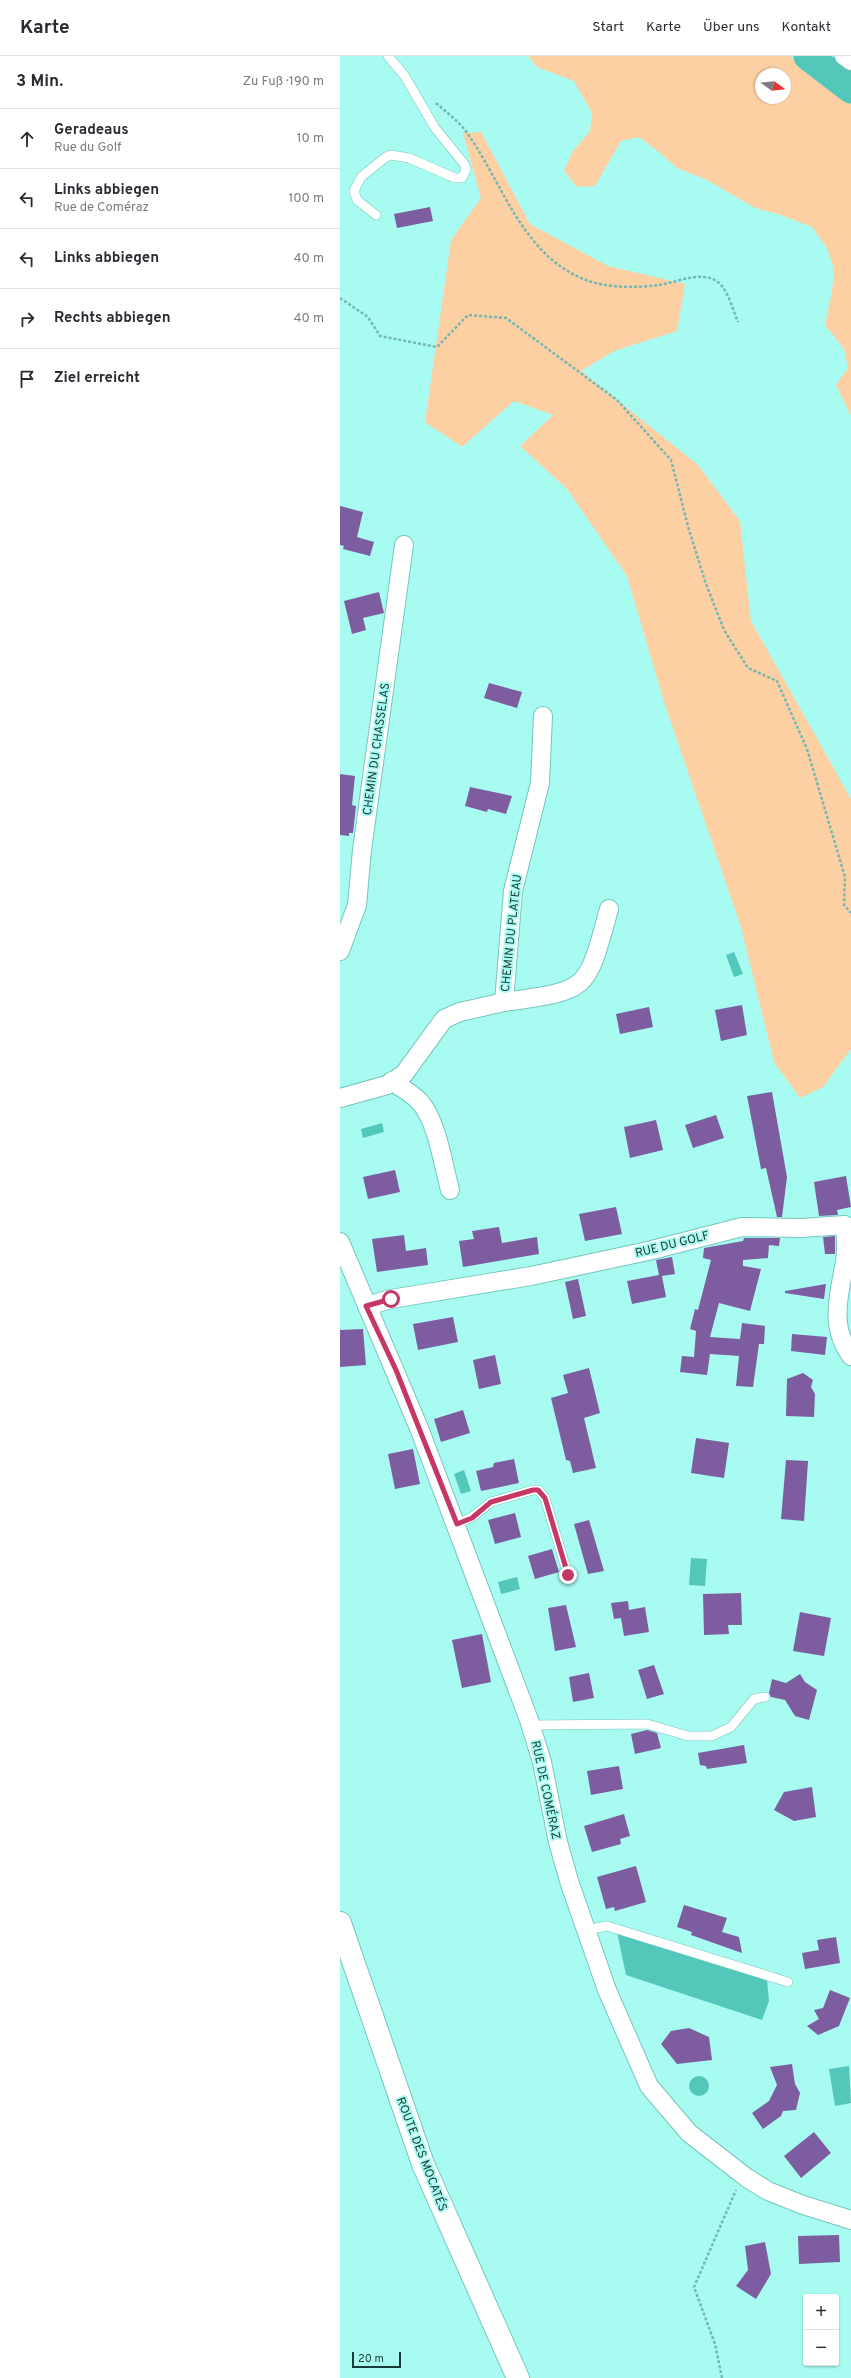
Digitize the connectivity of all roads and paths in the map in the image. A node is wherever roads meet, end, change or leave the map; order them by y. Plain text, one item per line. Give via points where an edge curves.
1 (388, 56) edge
2 (844, 56) edge
3 (851, 61) edge
4 (410, 85) junction
5 (376, 215) dead end
6 (340, 298) edge
7 (738, 322) dead end
8 (404, 545) dead end
9 (542, 716) dead end
10 (609, 909) dead end
11 (851, 914) edge
12 (340, 951) edge
13 (504, 1002) junction
14 (392, 1082) junction
15 (340, 1098) edge
16 (450, 1190) dead end
17 (848, 1224) edge
18 (340, 1242) edge
19 (366, 1306) junction
20 (851, 1356) edge
21 (457, 1524) junction
22 (568, 1575) dead end
23 (765, 1697) dead end
24 (531, 1725) junction
25 (340, 1923) edge
26 (586, 1930) junction
27 (788, 1982) dead end
28 (742, 2175) junction
29 (851, 2220) edge
30 (518, 2378) edge
31 (722, 2378) edge

1 - 4 lane
2 - 3 street
4 - 5 lane via 435,128 464,165 465,175 462,178 455,178 409,158 391,155 386,157 362,176 354,191 357,200
4 - 7 path via 420,89 464,129 524,229 538,246 569,271 587,280 613,285 658,285 694,277 706,278 721,286
6 - 11 path via 368,317 380,336 437,347 468,315 506,318 617,400 671,460 689,530 724,630 748,668 777,681 807,749 845,877 844,905
8 - 12 street, CHEMIN DU CHASSELAS via 362,850 357,906
9 - 13 street, CHEMIN DU PLATEAU via 540,782 513,891
10 - 13 street via 594,962 582,982 568,991 555,995
13 - 14 street, CHEMIN DU PLATEAU via 460,1012 444,1019 408,1070
14 - 15 street, CHEMIN DU PLATEAU
14 - 16 street via 420,1102 426,1111
17 - 19 street, RUE DU GOLF via 801,1228 742,1226 531,1276 391,1299
17 - 20 street, RUE DU GOLF via 836,1309 840,1336
18 - 19 street, RUE DE COMÉRAZ
19 - 21 street, RUE DE COMÉRAZ via 396,1370
21 - 22 lane via 472,1518 491,1502 538,1490 545,1498
21 - 24 street, RUE DE COMÉRAZ
23 - 24 lane via 754,1699 731,1727 712,1736 688,1736 647,1724
24 - 26 street, RUE DE COMÉRAZ via 544,1769 561,1854
25 - 30 street, ROUTE DES MOCATÉS via 423,2164
26 - 27 lane via 607,1926
26 - 28 street, RUE DE COMÉRAZ via 607,1990 649,2086 689,2133
28 - 29 street, RUE DE COMÉRAZ via 768,2191
28 - 31 path via 694,2287 715,2344

